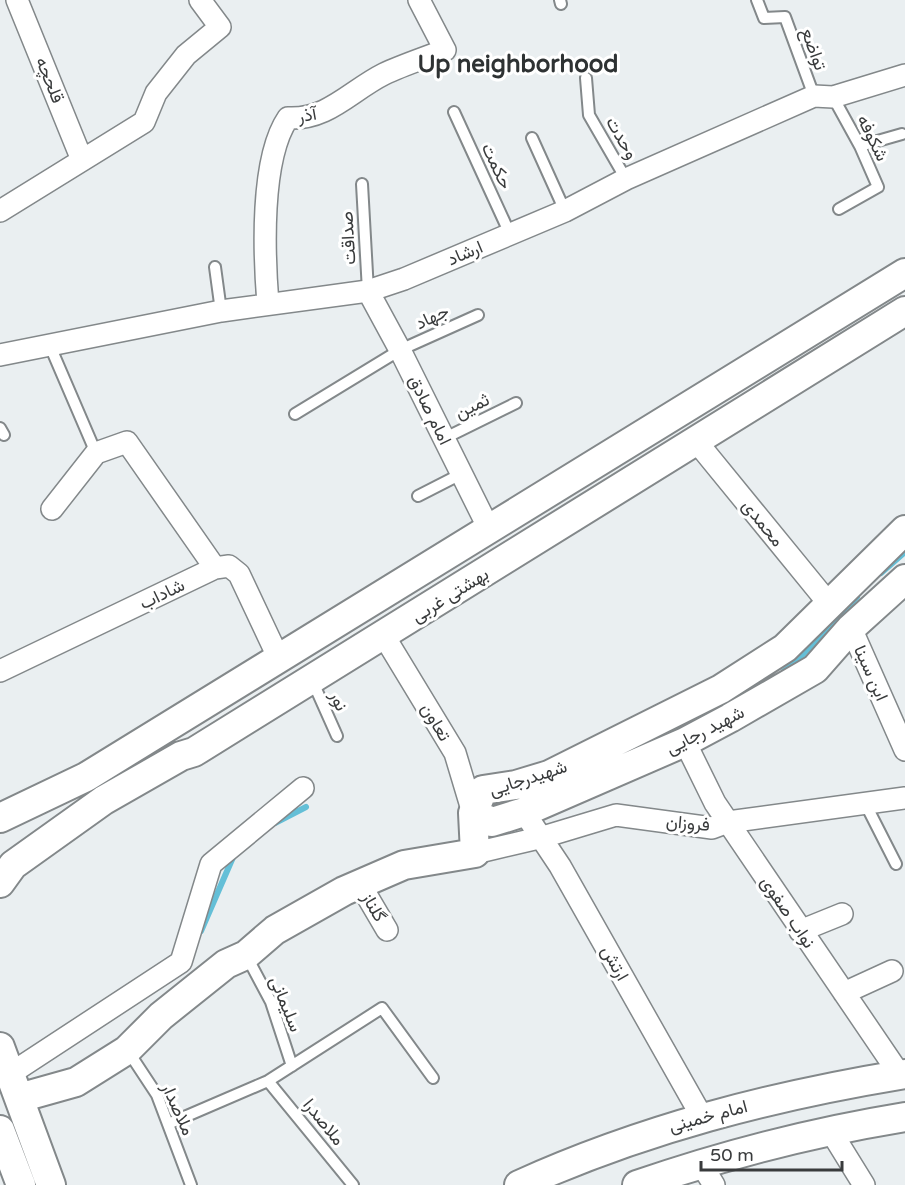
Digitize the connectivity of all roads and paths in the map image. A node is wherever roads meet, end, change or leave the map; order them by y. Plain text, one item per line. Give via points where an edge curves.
1 (17, 0) edge
2 (200, 0) edge
3 (419, 0) edge
4 (757, 0) edge
5 (905, 75) edge
6 (586, 78) dead end
7 (823, 97) junction
8 (454, 112) dead end
9 (902, 134) dead end
10 (532, 138) dead end
11 (860, 146) junction
12 (82, 160) junction
13 (626, 179) junction
14 (362, 184) dead end
15 (839, 209) dead end
16 (0, 211) edge
17 (565, 211) junction
18 (510, 234) junction
19 (214, 267) dead end
20 (905, 273) edge
21 (368, 291) junction
22 (268, 304) junction
23 (221, 311) junction
24 (905, 311) edge
25 (478, 315) dead end
26 (826, 322) junction
27 (50, 346) junction
28 (3, 349) edge
29 (844, 349) junction
30 (400, 350) junction
31 (516, 404) dead end
32 (295, 414) dead end
33 (443, 439) junction
34 (696, 441) junction
35 (96, 453) junction
36 (463, 473) junction
37 (418, 496) dead end
38 (52, 509) dead end
39 (489, 529) junction
40 (905, 530) edge
41 (214, 568) junction
42 (905, 579) edge
43 (830, 605) junction
44 (851, 628) junction
45 (384, 636) junction
46 (279, 659) junction
47 (0, 671) edge
48 (312, 680) junction
49 (337, 736) dead end
50 (685, 742) junction
51 (905, 750) edge
52 (303, 788) dead end
53 (905, 798) edge
54 (865, 803) junction
55 (524, 812) junction
56 (473, 813) junction
57 (0, 818) edge
58 (728, 822) junction
59 (543, 837) junction
60 (475, 853) junction
61 (896, 864) dead end
62 (0, 883) edge
63 (360, 884) junction
64 (842, 914) dead end
65 (387, 930) dead end
66 (800, 931) junction
67 (246, 955) junction
68 (892, 971) dead end
69 (844, 993) junction
70 (0, 1047) edge
71 (127, 1050) junction
72 (292, 1066) junction
73 (903, 1075) edge
74 (433, 1078) dead end
75 (268, 1080) junction
76 (15, 1086) junction
77 (702, 1117) junction
78 (905, 1117) edge
79 (168, 1124) junction
80 (0, 1130) edge
81 (830, 1130) junction
82 (707, 1174) edge
83 (15, 1184) edge
84 (51, 1185) edge
85 (191, 1185) edge
86 (353, 1185) edge
87 (519, 1185) edge
88 (637, 1185) edge
89 (864, 1185) edge

1 - 12 street, قلحچه
2 - 12 street via 220,27 186,55 156,93 144,122
3 - 22 street, آذر via 445,50 384,74 322,114 306,119 288,118 279,131 264,248
4 - 7 lane, تواضع via 764,18 784,17
5 - 7 street, ارشاد
6 - 13 lane, وحدت via 589,115
7 - 11 lane, شکوفه
7 - 13 street, ارشاد
8 - 18 lane, حکمت
9 - 11 lane
10 - 17 lane
11 - 15 lane, شکوفه via 878,187
12 - 16 street
13 - 17 street, ارشاد
14 - 21 lane, صداقت
17 - 18 street, ارشاد
18 - 21 street, ارشاد
19 - 23 lane
20 - 26 street, بهشتی غربی
21 - 22 street, ارشاد
21 - 30 street, امام صادق
22 - 23 street, ارشاد
23 - 27 street, ارشاد
24 - 29 street, بهشتی غربی
25 - 30 lane, جهاد
26 - 29 street
26 - 39 street, بهشتی غربی
27 - 28 street, ارشاد
27 - 35 lane
29 - 34 street, بهشتی غربی
30 - 32 lane, جهاد
30 - 33 street, امام صادق
31 - 33 lane, ثمین
33 - 36 street, امام صادق
34 - 43 street, محمدی
34 - 45 street, بهشتی غربی
35 - 38 street
35 - 41 street via 127,442
36 - 37 lane
36 - 39 street, امام صادق
39 - 46 street, بهشتی غربی
40 - 43 street, شهیدرجایی
41 - 46 street via 229,566 239,574
41 - 47 street, شاداب
42 - 44 street, شهید رجایی
43 - 44 street
43 - 56 street, شهیدرجایی via 785,648 721,689 549,775 483,790
44 - 50 street, شهید رجایی via 815,669
44 - 51 street, ابن سینا
45 - 48 street, بهشتی غربی
45 - 56 street, تعاون via 454,753
46 - 57 street, بهشتی غربی via 86,777
48 - 49 lane, نور
48 - 62 street, بهشتی غربی via 194,752 104,800 13,865
50 - 55 street, شهید رجایی
50 - 58 street, نواب صفوی
52 - 76 street via 211,864 181,962
53 - 54 street, فروزان
54 - 58 street, فروزان
54 - 61 lane
55 - 56 street, شهید رجایی via 492,822
55 - 59 street, ارتش
56 - 60 street, شهیدرجایی
58 - 59 street, فروزان via 712,828 616,815
58 - 66 street, نواب صفوی
59 - 60 street, فروزان
59 - 77 street, ارتش
60 - 63 street via 404,865
63 - 65 street, گلناز
63 - 67 street via 275,930
64 - 66 street
66 - 69 street, نواب صفوی
67 - 71 street via 208,978
67 - 72 lane, سلیمانی via 271,1002
68 - 69 street
69 - 73 street, نواب صفوی
70 - 76 street
71 - 76 street via 76,1082
71 - 79 lane, ملاصدار via 157,1095
72 - 74 lane via 382,1008
72 - 75 lane
73 - 77 street, امام خمینی via 806,1092
75 - 79 lane
75 - 86 lane, ملاصدرا
76 - 84 street
77 - 87 street, امام خمینی via 593,1153
78 - 81 street
79 - 85 lane, ملاصدار
80 - 83 street
81 - 82 street
81 - 89 street
82 - 88 street

